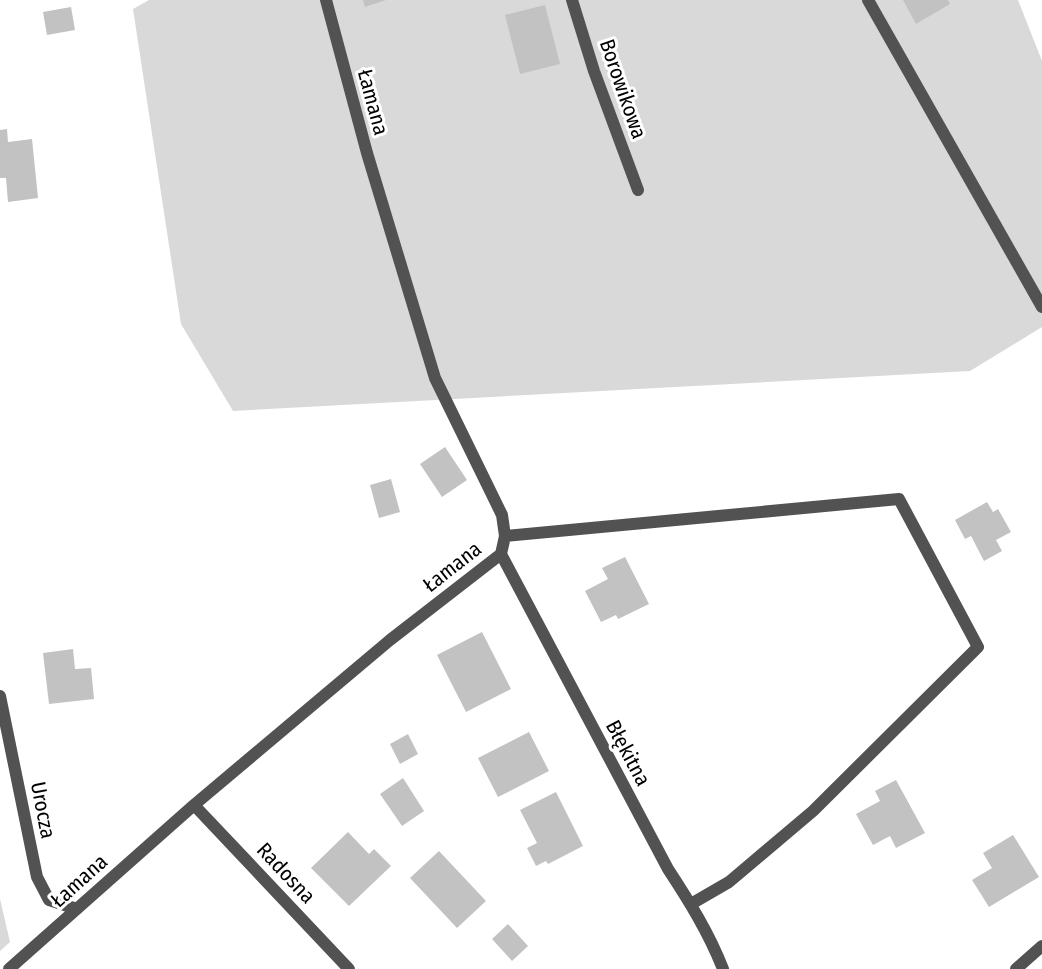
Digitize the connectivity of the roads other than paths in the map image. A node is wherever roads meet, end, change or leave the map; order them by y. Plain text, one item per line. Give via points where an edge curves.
1 (326, 0) edge
2 (572, 0) edge
3 (868, 0) edge
4 (638, 190) dead end
5 (1042, 308) edge
6 (505, 536) junction
7 (501, 554) junction
8 (0, 696) edge
9 (194, 805) junction
10 (691, 904) junction
11 (77, 909) junction
12 (1042, 946) edge
13 (9, 969) edge
14 (349, 969) edge
15 (723, 969) edge
16 (1016, 969) edge

1 - 6 street, Łamana via 435,378 493,493
2 - 4 street, Borowikowa
3 - 5 street
6 - 7 street, Łamana
6 - 10 street via 899,499 978,647 813,811 729,882
7 - 9 street, Łamana via 390,640
7 - 10 street, Błękitna via 668,869
8 - 11 street, Urocza via 36,877 50,900
9 - 11 street, Łamana
9 - 14 street, Radosna
10 - 15 street, Błękitna
11 - 13 street, Łamana
12 - 16 street

